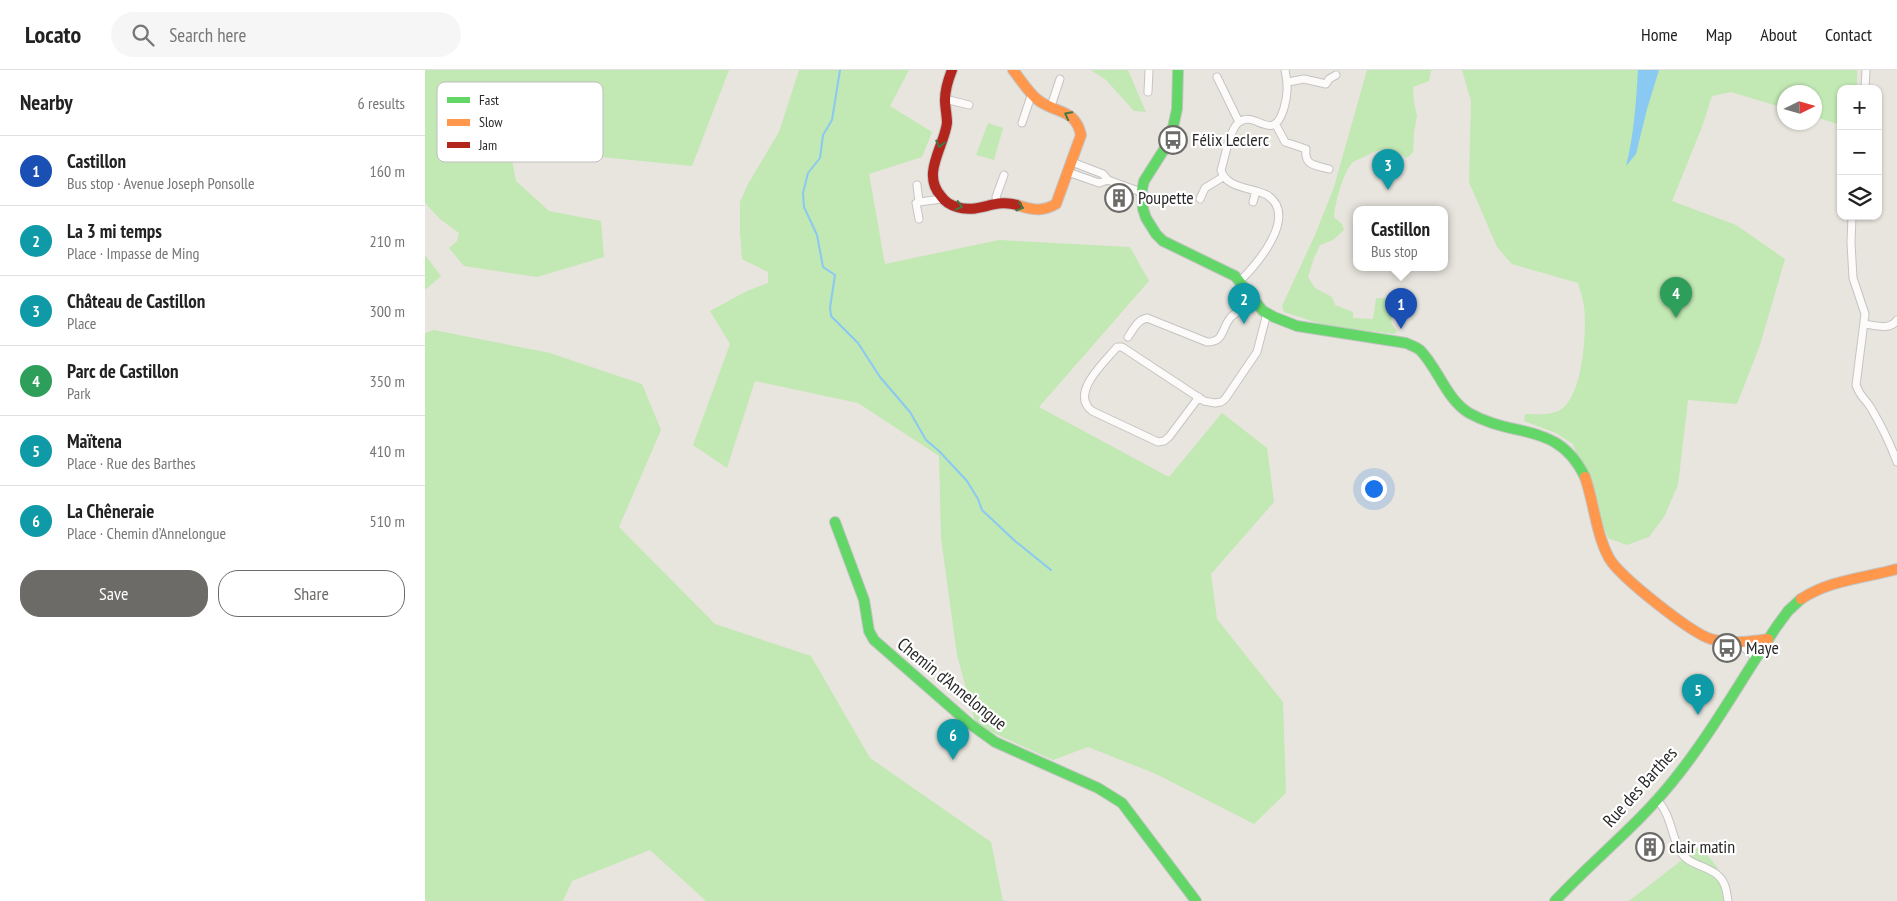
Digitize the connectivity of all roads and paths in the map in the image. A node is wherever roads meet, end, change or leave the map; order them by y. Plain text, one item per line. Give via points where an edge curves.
1 (952, 70) edge
2 (1013, 70) edge
3 (1149, 70) edge
4 (1178, 70) edge
5 (1285, 70) edge
6 (1866, 70) edge
7 (1336, 75) dead end
8 (1217, 77) dead end
9 (1060, 79) dead end
10 (1287, 82) junction
11 (1865, 85) edge
12 (1148, 92) dead end
13 (1034, 95) junction
14 (945, 99) junction
15 (969, 105) dead end
16 (1051, 106) junction
17 (1239, 122) junction
18 (1021, 123) dead end
19 (1276, 124) junction
20 (1072, 162) junction
21 (1329, 169) dead end
22 (1091, 170) junction
23 (1068, 172) junction
24 (1004, 175) dead end
25 (1223, 177) junction
26 (1088, 178) junction
27 (1108, 180) junction
28 (917, 185) dead end
29 (1256, 191) junction
30 (1141, 192) junction
31 (942, 199) junction
32 (1200, 199) dead end
33 (919, 202) junction
34 (1253, 202) dead end
35 (998, 203) junction
36 (919, 219) dead end
37 (1852, 220) edge
38 (1240, 281) junction
39 (1256, 302) junction
40 (1267, 313) junction
41 (1897, 320) edge
42 (1864, 324) junction
43 (1128, 337) dead end
44 (1199, 397) junction
45 (1897, 462) edge
46 (835, 522) dead end
47 (1897, 569) edge
48 (1768, 639) junction
49 (1740, 644) junction
50 (1756, 658) junction
51 (1656, 799) junction
52 (1196, 901) edge
53 (1555, 901) edge
54 (1728, 901) edge

1 - 14 street
2 - 13 street
3 - 12 street
4 - 30 street via 1177,114 1172,131
5 - 10 street
6 - 11 street
7 - 10 street via 1326,84 1304,79
8 - 17 street
9 - 16 street
10 - 19 street via 1288,94 1281,120
13 - 16 street
13 - 18 street
14 - 15 street
14 -> 31 street via 946,125 932,176 936,193
20 -> 16 street via 1081,134 1080,126 1072,116
17 - 19 street via 1244,119 1269,126
17 - 25 street via 1233,128 1221,170
19 - 21 street via 1285,142 1306,149 1308,163
20 - 22 street
20 - 23 street
22 - 26 street
22 - 27 street via 1103,174
23 - 26 street
35 -> 23 street via 1003,201 1031,210 1051,208 1056,204
24 - 35 street via 996,197
25 - 29 street via 1228,182
25 - 32 street via 1205,188
26 - 27 street via 1099,183
27 - 30 street
28 - 33 street
29 - 34 street
29 - 38 street via 1274,201 1279,221 1269,245
30 - 38 street via 1144,215 1163,241 1226,270
31 - 33 street
31 -> 35 street via 959,208 970,209
33 - 36 street via 916,203
37 - 42 street via 1853,278 1863,307
38 - 39 street
39 - 40 street
39 - 43 street via 1230,318 1215,342 1207,342 1147,318 1141,319
40 - 44 street via 1257,352 1225,399 1215,402
40 - 49 street via 1297,326 1405,343 1419,349 1468,412 1539,434 1563,445 1577,460 1609,558 1621,574 1703,636
41 - 42 street via 1887,327
42 - 45 street via 1856,385 1878,420
44 - 44 street via 1122,347 1117,347 1087,385 1083,395 1092,411 1158,442 1169,438
46 - 52 street, Chemin d’Annelongue via 864,600 869,631 874,640 995,742 1098,788 1122,803
47 - 48 street, Rue des Barthes via 1831,583 1809,594 1791,609
48 - 49 street
48 - 50 street, Rue des Barthes
49 - 50 street
50 - 51 street, Rue des Barthes via 1685,764
51 - 53 street, Rue des Barthes
51 - 54 street via 1666,812 1681,852 1694,863 1717,874 1725,884

